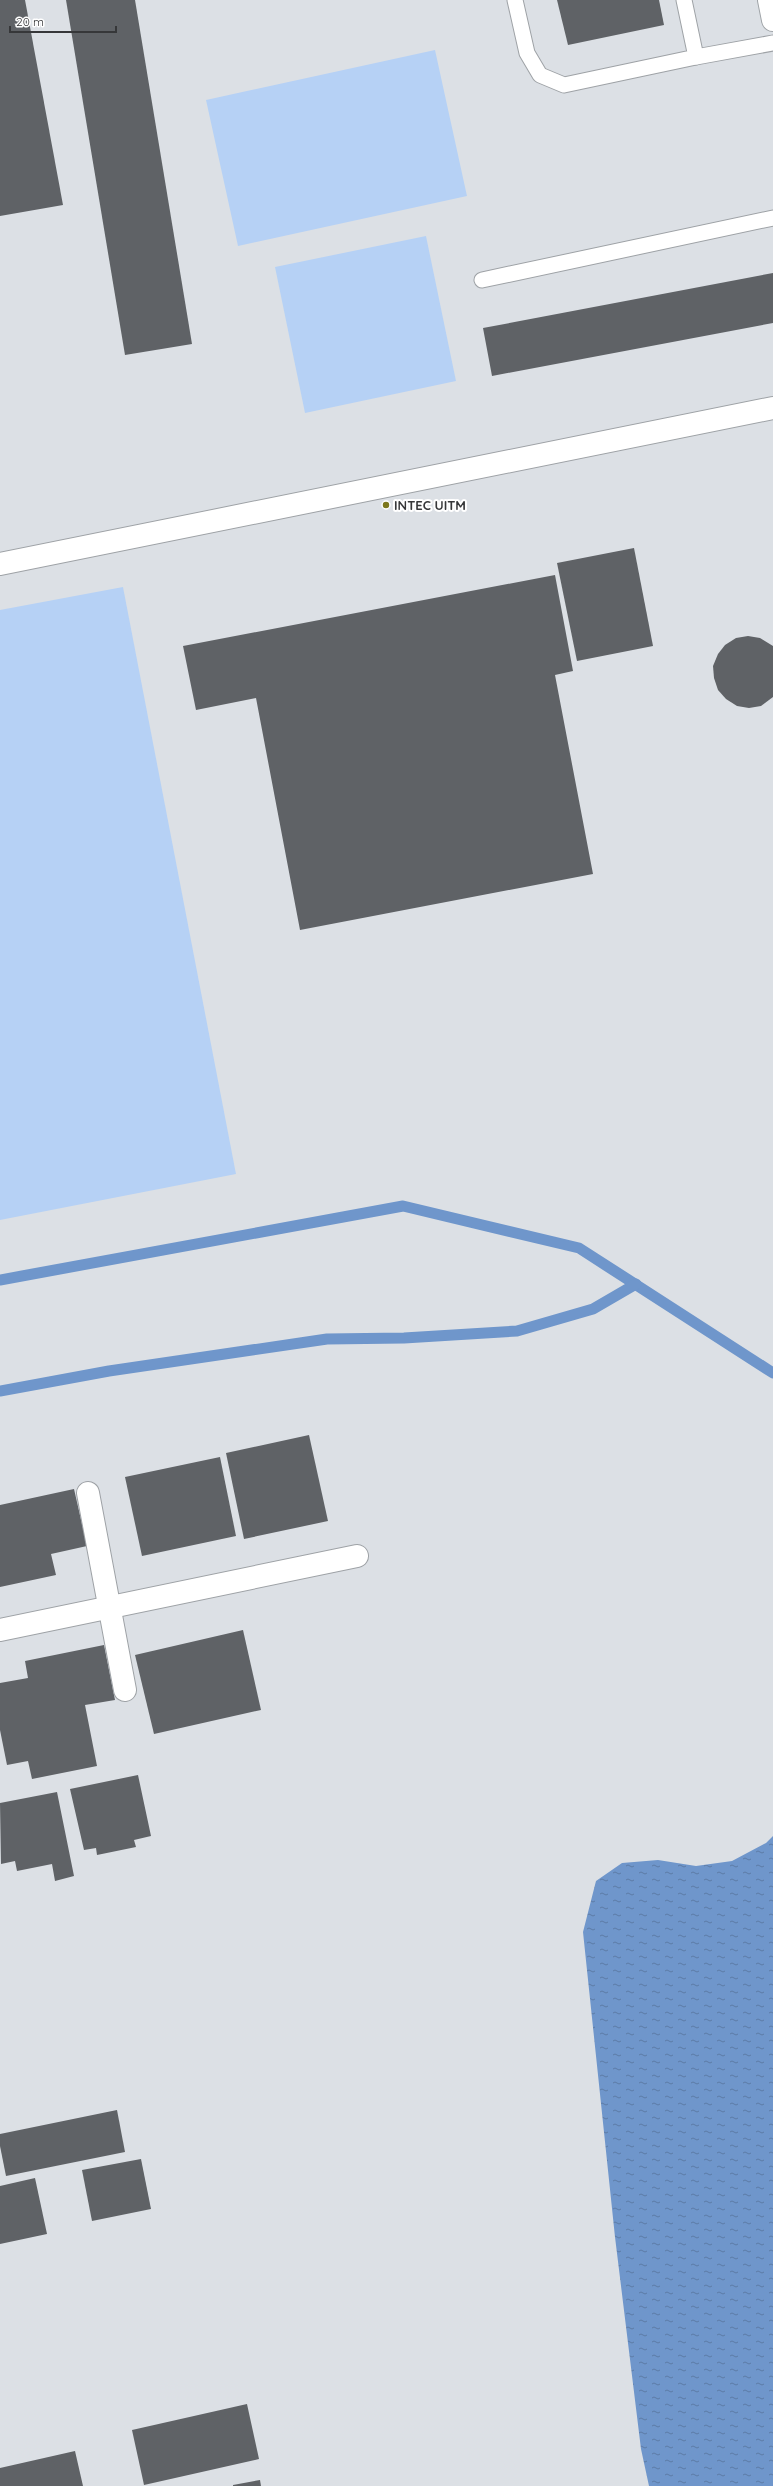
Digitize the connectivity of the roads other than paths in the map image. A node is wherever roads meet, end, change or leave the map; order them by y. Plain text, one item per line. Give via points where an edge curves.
1 (515, 0) edge
2 (684, 0) edge
3 (769, 0) edge
4 (773, 20) edge
5 (773, 43) edge
6 (696, 58) junction
7 (773, 218) edge
8 (482, 280) dead end
9 (773, 408) edge
10 (0, 564) edge
11 (88, 1493) dead end
12 (357, 1556) dead end
13 (110, 1606) junction
14 (0, 1630) edge
15 (125, 1690) dead end

1 - 6 lane via 526,54 540,75 564,85
2 - 6 lane
3 - 4 street
5 - 6 lane
7 - 8 lane
9 - 10 street
11 - 13 street
12 - 13 street
13 - 14 street
13 - 15 street

